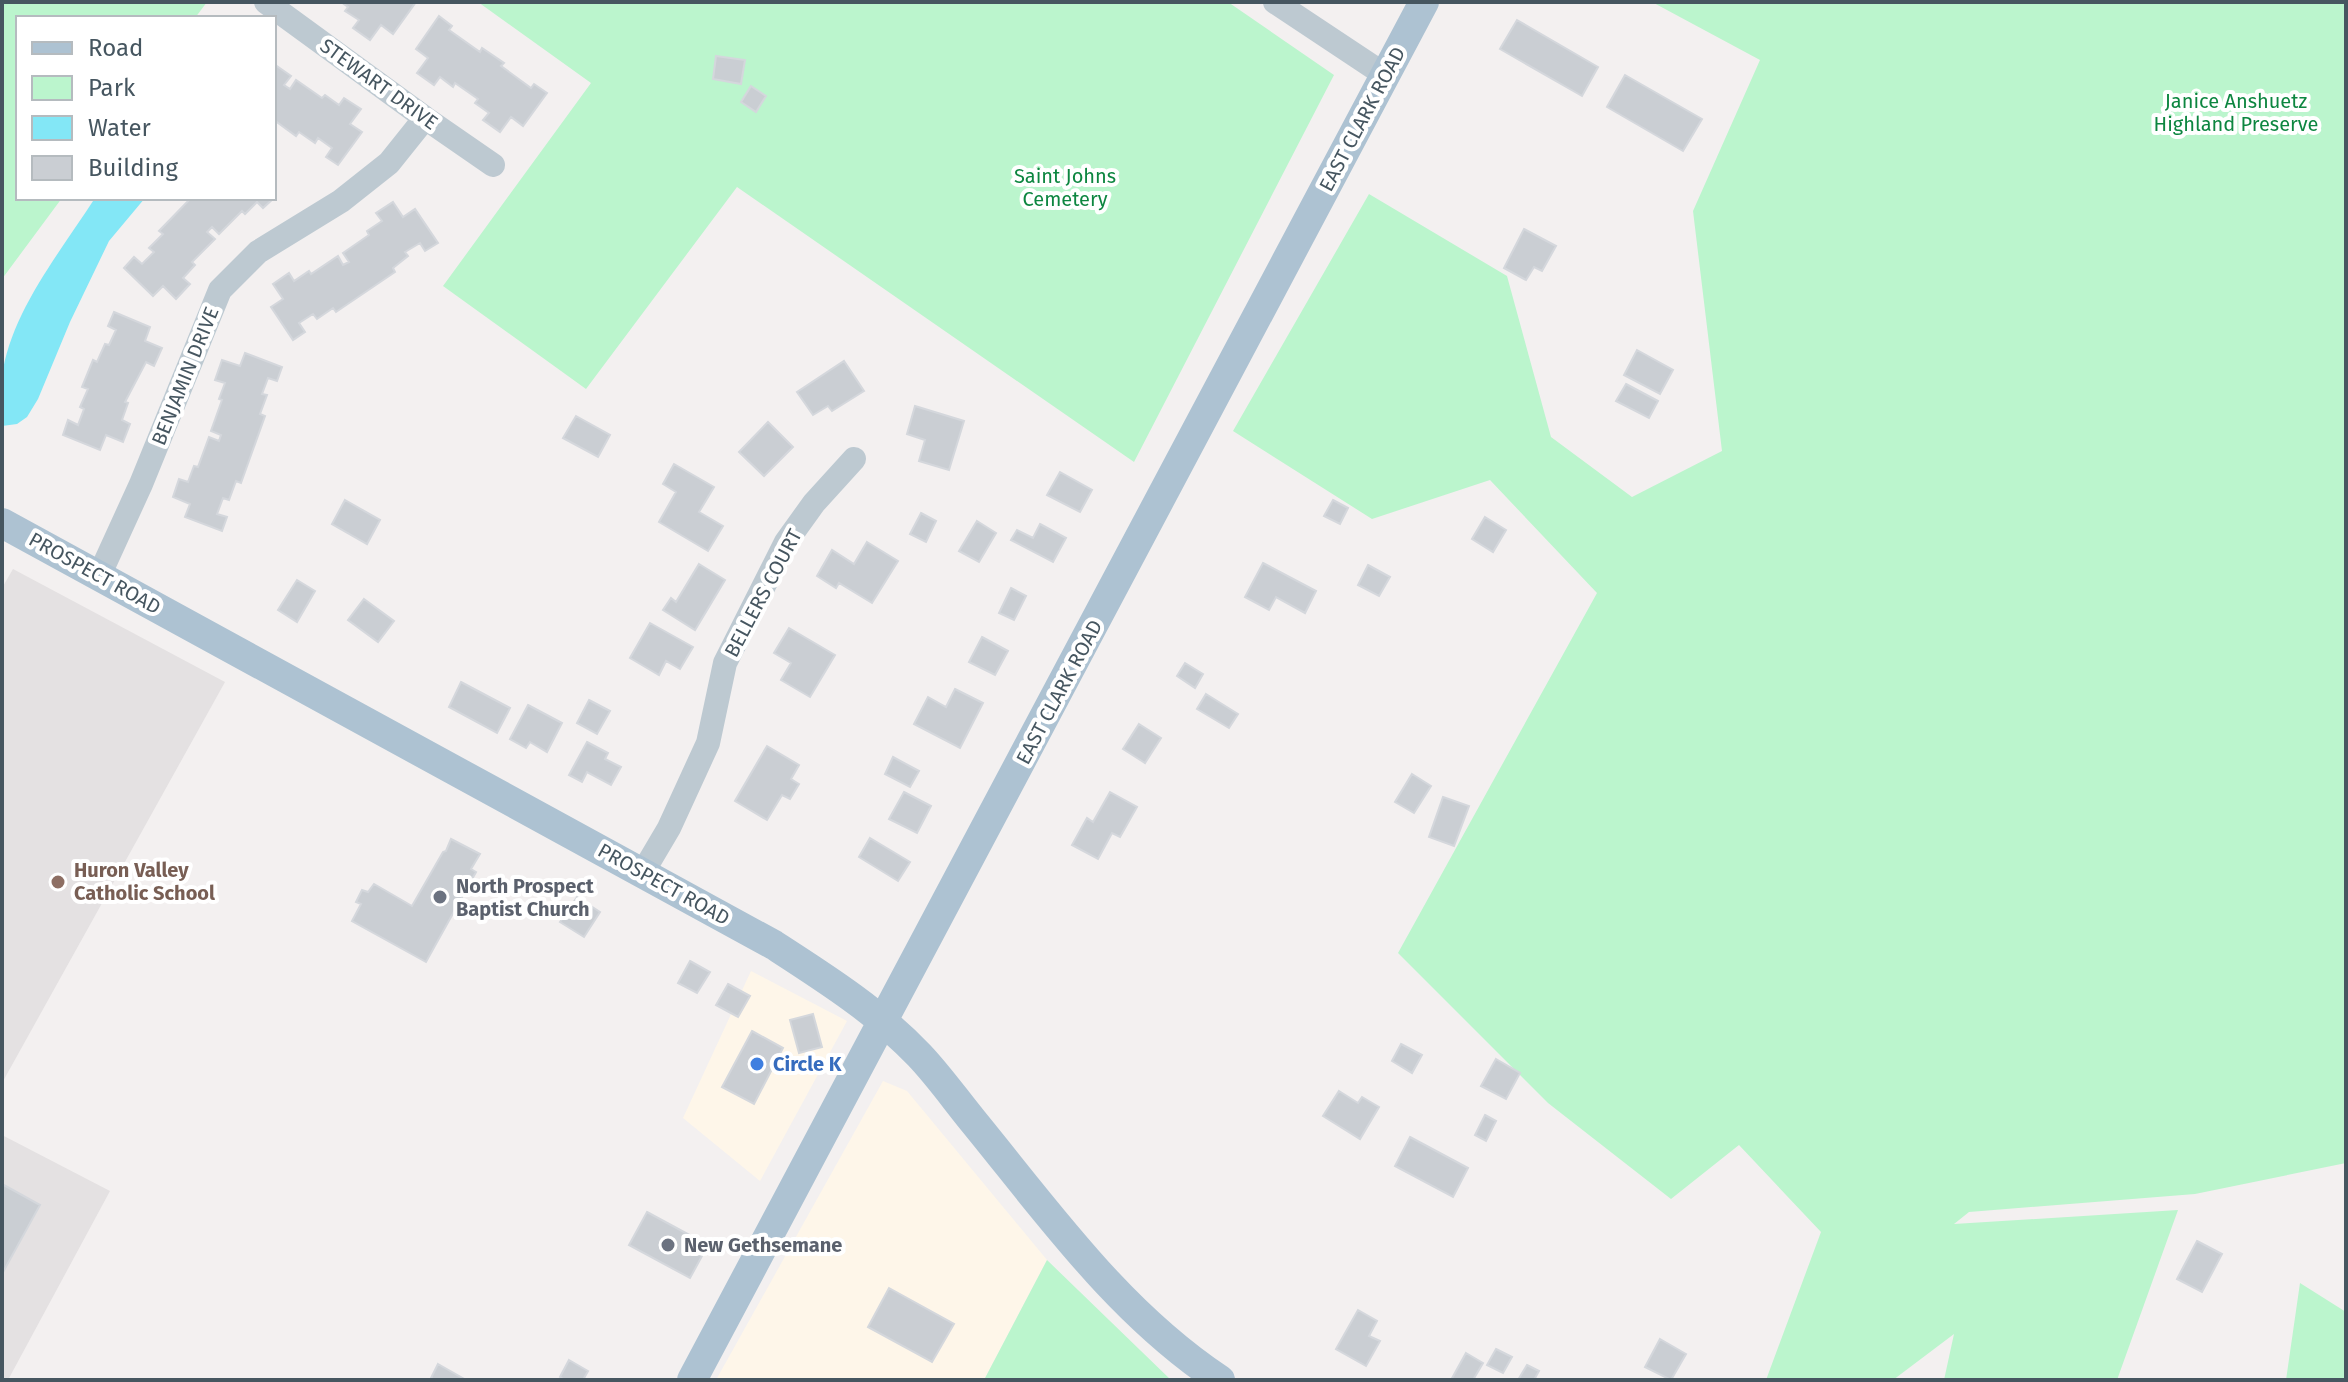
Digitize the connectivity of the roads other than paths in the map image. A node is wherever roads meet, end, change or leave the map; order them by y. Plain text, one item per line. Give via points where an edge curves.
1 (266, 2) edge
2 (1275, 2) edge
3 (1424, 2) edge
4 (1385, 75) junction
5 (425, 118) junction
6 (493, 165) dead end
7 (854, 459) dead end
8 (2, 523) edge
9 (99, 576) junction
10 (643, 872) junction
11 (884, 1021) junction
12 (692, 1380) edge
13 (1220, 1380) edge

1 - 5 street, STEWART DRIVE
2 - 4 street
3 - 4 main road, EAST CLARK ROAD
4 - 11 main road, EAST CLARK ROAD
5 - 6 street, STEWART DRIVE
5 - 9 street, BENJAMIN DRIVE via 389,163 341,201 258,252 220,290
7 - 10 street, BELLERS COURT via 786,542 725,663 708,743
8 - 9 main road, PROSPECT ROAD
9 - 10 main road, PROSPECT ROAD
10 - 11 main road, PROSPECT ROAD via 774,945
11 - 12 main road, EAST CLARK ROAD
11 - 13 main road, PROSPECT ROAD via 921,1057 1130,1309

